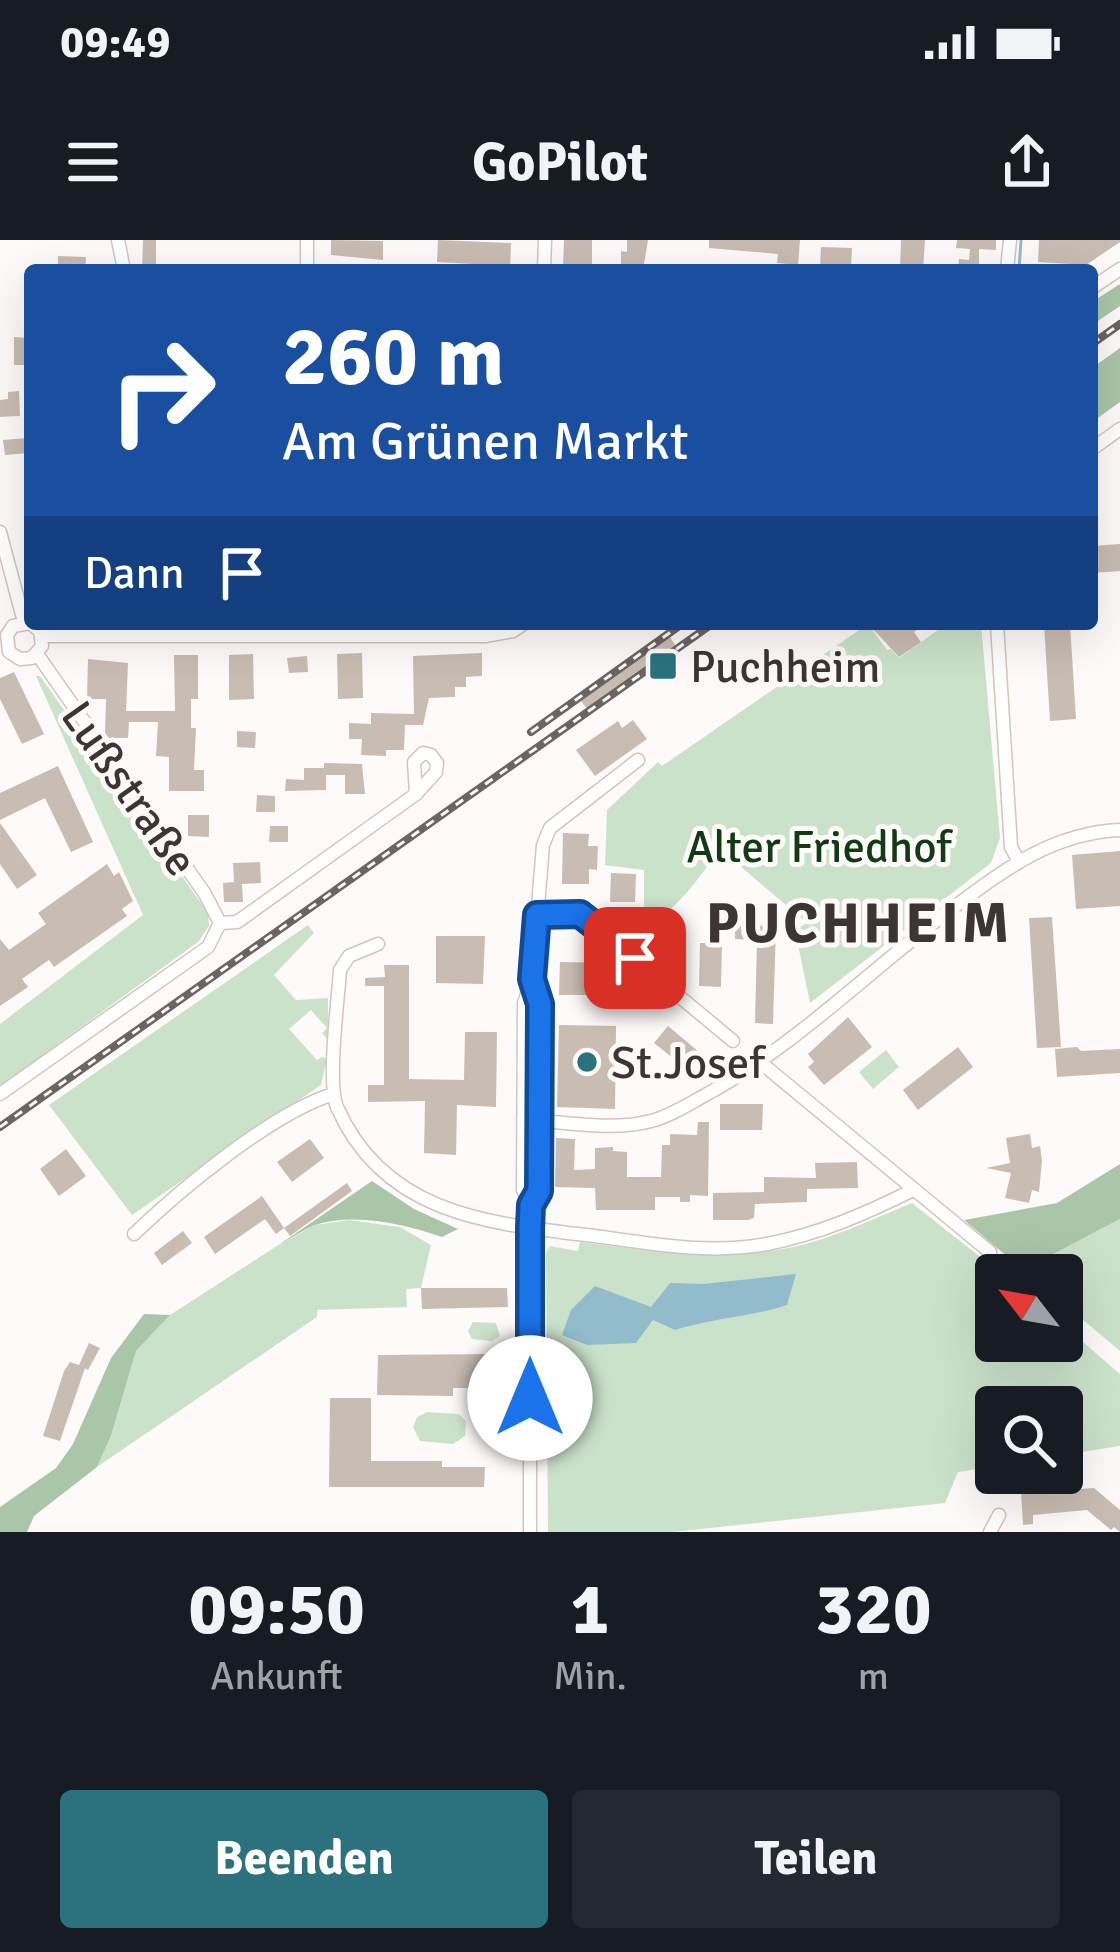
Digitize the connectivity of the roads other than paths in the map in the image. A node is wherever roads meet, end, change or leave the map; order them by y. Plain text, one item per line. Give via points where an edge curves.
1 (0, 532) edge
2 (24, 610) edge
3 (24, 624) edge
4 (36, 630) edge
5 (160, 630) edge
6 (344, 630) edge
7 (516, 630) edge
8 (997, 630) edge
9 (42, 636) junction
10 (3, 648) edge
11 (37, 655) junction
12 (638, 760) dead end
13 (416, 794) dead end
14 (1120, 830) edge
15 (1018, 860) junction
16 (537, 915) junction
17 (220, 923) junction
18 (609, 936) junction
19 (378, 944) dead end
20 (653, 973) junction
21 (532, 979) junction
22 (733, 1041) dead end
23 (760, 1062) junction
24 (0, 1094) edge
25 (333, 1094) junction
26 (523, 1120) junction
27 (538, 1120) junction
28 (913, 1190) junction
29 (531, 1205) junction
30 (530, 1228) junction
31 (134, 1234) dead end
32 (990, 1252) dead end
33 (999, 1515) dead end
34 (530, 1532) edge
35 (990, 1532) edge

1 - 2 street
3 - 10 street via 9,630
4 - 9 street
5 - 9 street
6 - 7 street
8 - 15 street
9 - 11 street
10 - 11 street via 20,659
11 - 17 street, Lußstraße
12 - 16 street via 550,828
13 - 17 street via 237,922
14 - 15 street via 1060,840
15 - 23 street
16 - 18 street via 580,914
16 - 21 street
17 - 24 street via 208,947
18 - 20 street
18 - 20 street via 658,928 674,935 675,955
19 - 25 street via 349,956 340,970
20 - 22 street
21 - 26 street via 524,1003
21 - 27 street via 540,1004
23 - 27 street via 655,1120
23 - 28 street
25 - 30 street via 367,1155 415,1194 459,1215
25 - 31 street via 304,1103
26 - 27 street
26 - 29 street via 523,1190
27 - 29 street via 539,1191
28 - 30 street via 813,1234 762,1245 701,1250
28 - 32 street
29 - 30 street
30 - 34 street
33 - 35 street

